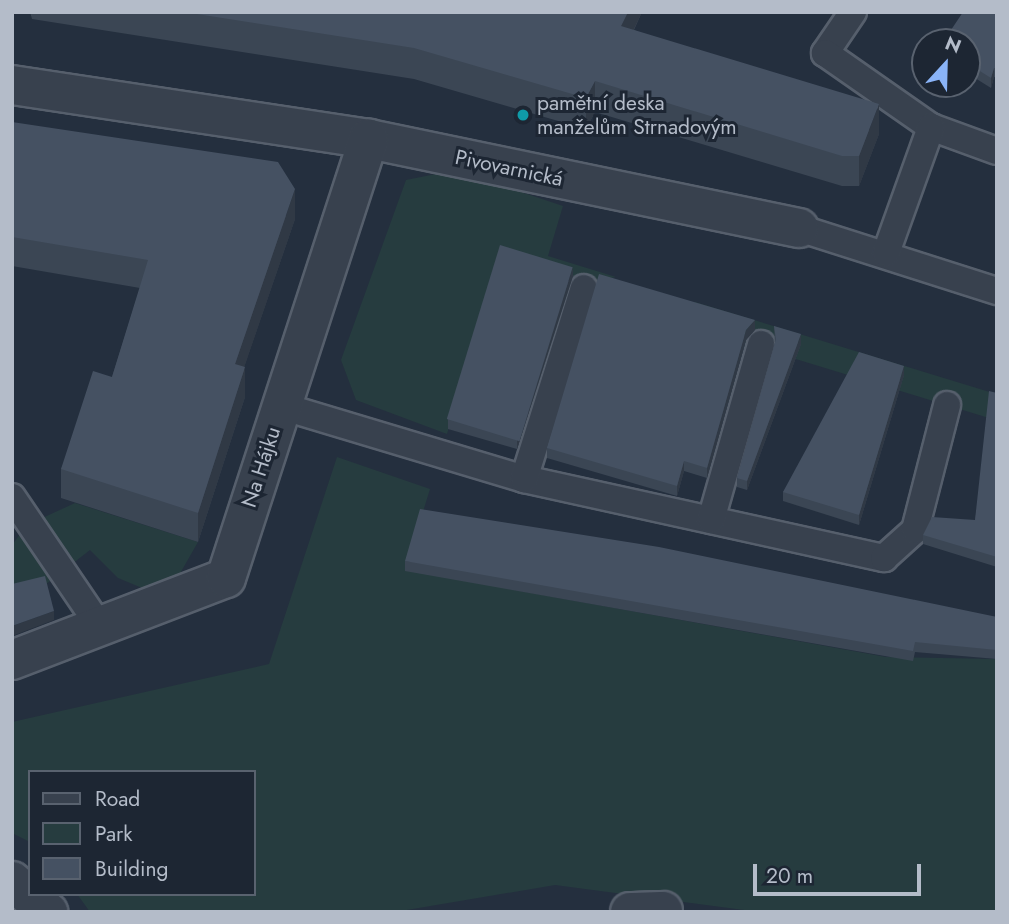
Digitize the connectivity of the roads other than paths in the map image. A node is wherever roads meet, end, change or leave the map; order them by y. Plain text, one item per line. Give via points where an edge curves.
1 (853, 12) edge
2 (12, 85) edge
3 (931, 127) junction
4 (369, 139) junction
5 (997, 151) edge
6 (799, 228) joint
7 (886, 253) junction
8 (584, 288) dead end
9 (997, 291) edge
10 (761, 344) dead end
11 (947, 405) dead end
12 (281, 406) junction
13 (524, 479) junction
14 (12, 498) edge
15 (711, 520) junction
16 (99, 625) junction
17 (12, 660) edge
18 (12, 881) edge
19 (28, 895) edge
20 (29, 896) edge
21 (663, 911) edge
22 (48, 912) edge
23 (630, 912) edge

1 - 3 lane via 825,53
2 - 4 street, Pivovarnická
3 - 5 lane
3 - 7 lane
4 - 6 street, Pivovarnická
4 - 12 street, Na Hájku
6 - 7 lane, Pivovarnická
7 - 9 lane, Pivovarnická
8 - 13 lane
10 - 15 lane
11 - 15 lane via 915,530 884,558
12 - 13 lane
12 - 16 street, Na Hájku via 226,578
13 - 15 lane
14 - 16 lane
16 - 17 street, Na Hájku
18 - 19 street
20 - 22 street
21 - 23 street

